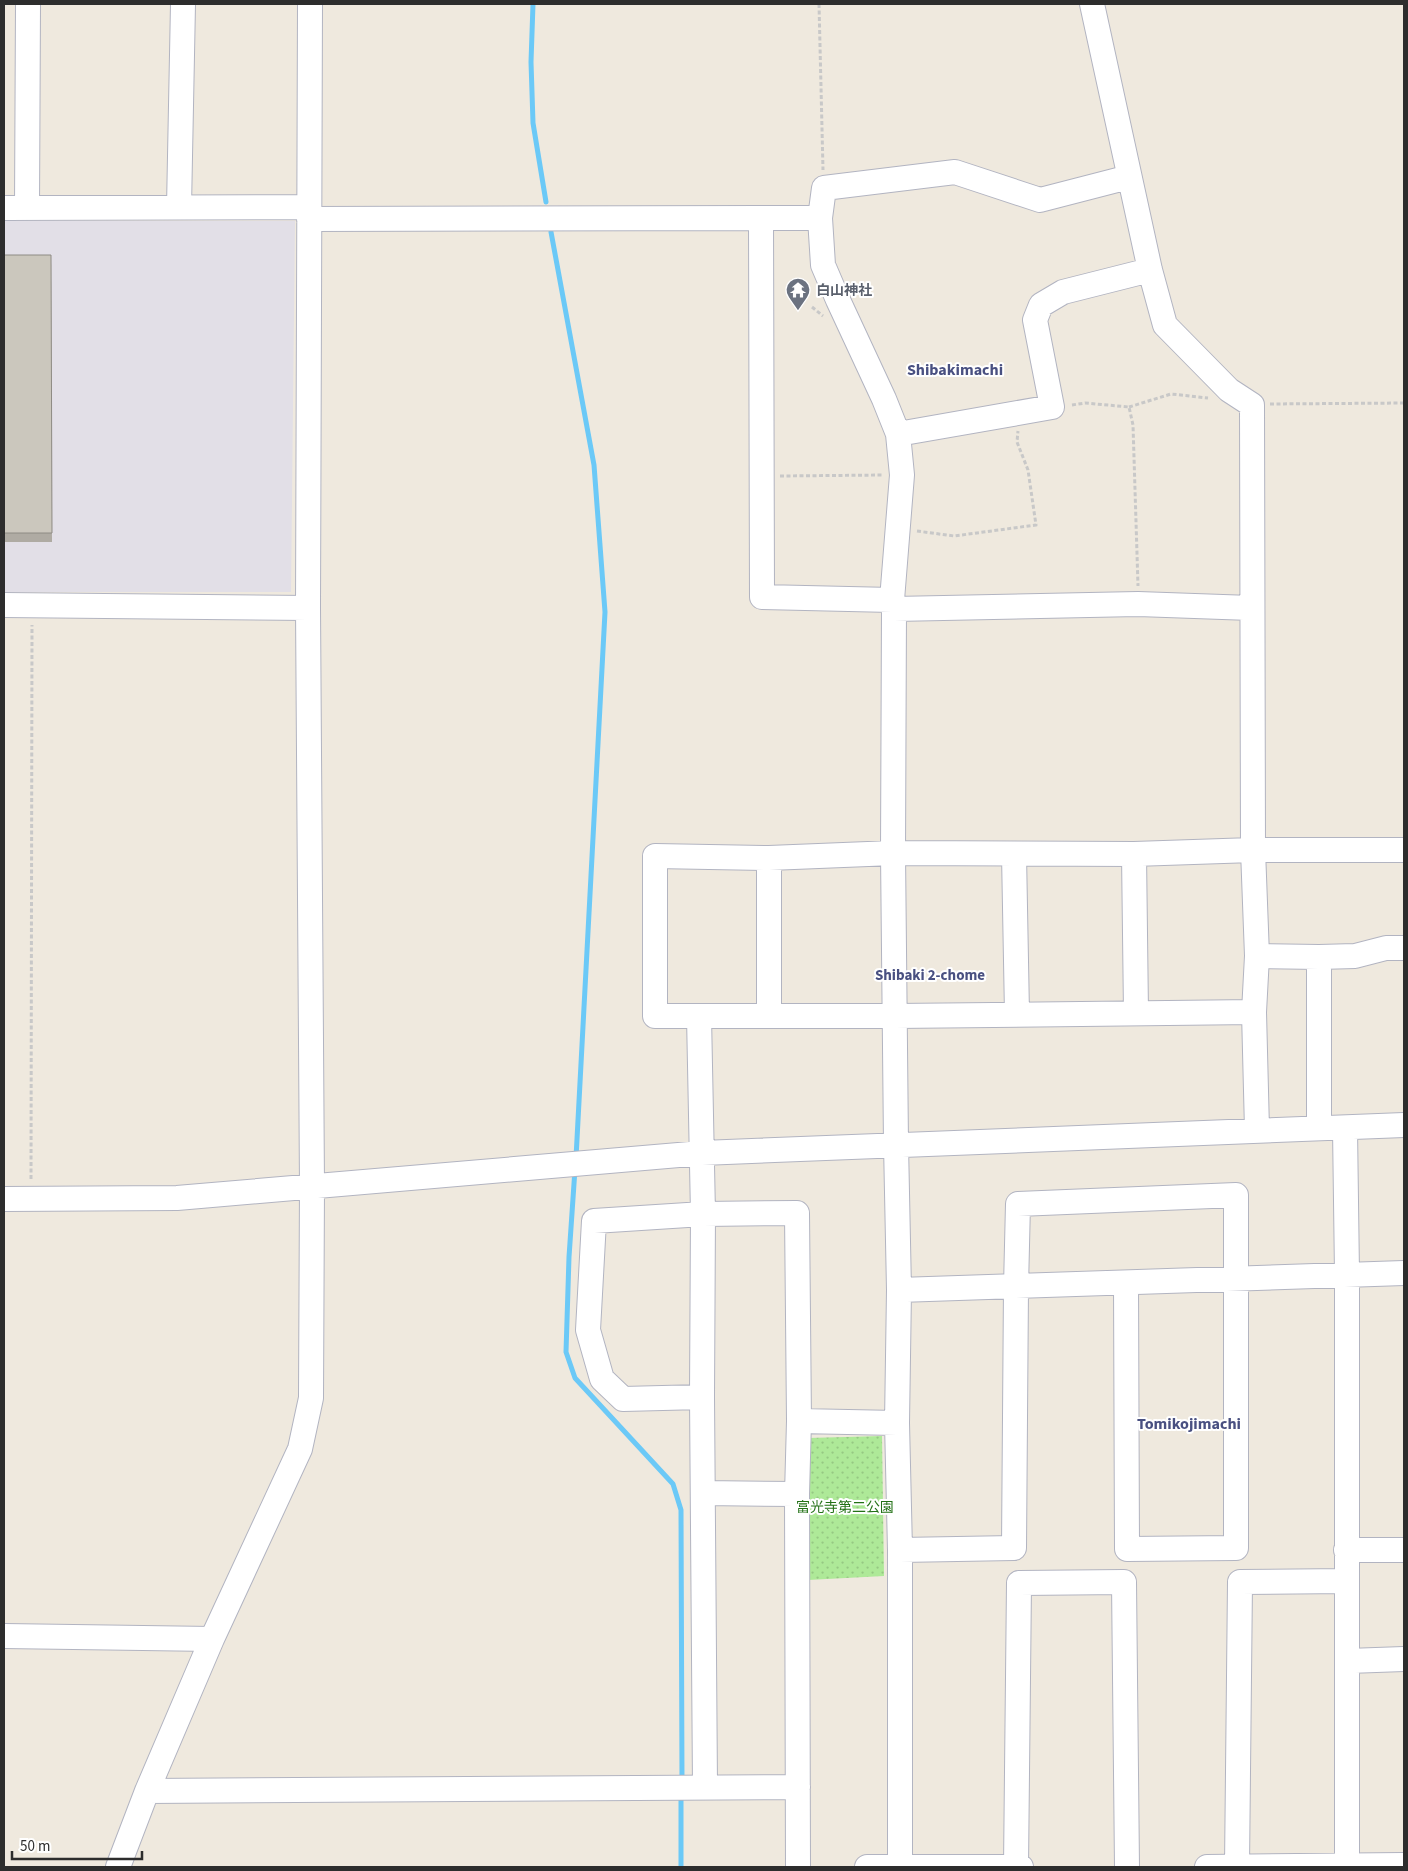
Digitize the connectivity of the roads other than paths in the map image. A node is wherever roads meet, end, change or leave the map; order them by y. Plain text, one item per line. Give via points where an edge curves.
1 (28, 4) edge
2 (183, 4) edge
3 (310, 4) edge
4 (1092, 4) edge
5 (1129, 177) junction
6 (27, 207) junction
7 (179, 207) junction
8 (4, 208) edge
9 (309, 213) junction
10 (820, 218) junction
11 (760, 219) junction
12 (1150, 270) junction
13 (1213, 398) road end
14 (1252, 405) junction
15 (898, 434) junction
16 (4, 605) edge
17 (893, 605) junction
18 (308, 608) junction
19 (1251, 608) junction
20 (1253, 850) junction
21 (1404, 850) edge
22 (893, 852) junction
23 (1014, 854) junction
24 (1134, 854) junction
25 (769, 858) junction
26 (1404, 948) edge
27 (1257, 956) junction
28 (1319, 956) junction
29 (1136, 1012) junction
30 (1254, 1012) junction
31 (1017, 1014) junction
32 (698, 1016) junction
33 (769, 1016) junction
34 (895, 1016) junction
35 (1404, 1125) edge
36 (1319, 1128) junction
37 (1345, 1128) junction
38 (1257, 1130) junction
39 (896, 1144) junction
40 (702, 1153) junction
41 (312, 1186) junction
42 (4, 1199) edge
43 (703, 1214) junction
44 (1404, 1273) edge
45 (1347, 1274) junction
46 (1236, 1280) junction
47 (1126, 1283) junction
48 (1016, 1287) junction
49 (900, 1290) junction
50 (702, 1397) junction
51 (800, 1421) junction
52 (897, 1423) junction
53 (703, 1493) junction
54 (797, 1494) junction
55 (900, 1550) junction
56 (1346, 1550) junction
57 (1404, 1550) edge
58 (1346, 1580) junction
59 (4, 1636) edge
60 (212, 1639) junction
61 (1404, 1659) edge
62 (1348, 1660) junction
63 (700, 1786) junction
64 (798, 1786) junction
65 (147, 1791) junction
66 (1347, 1865) junction
67 (1404, 1865) edge
68 (118, 1867) edge
69 (798, 1867) edge
70 (867, 1867) edge
71 (900, 1867) edge
72 (1016, 1867) edge
73 (1022, 1867) edge
74 (1127, 1867) edge
75 (1207, 1867) edge
76 (1237, 1867) edge

1 - 6 street
2 - 7 street
3 - 9 street
4 - 5 street
5 - 10 street via 1040,200 955,172 824,188
5 - 12 street
6 - 7 street
6 - 8 street
7 - 9 street
9 - 11 street
9 - 18 street
10 - 11 street
10 - 15 street via 824,265
11 - 17 street via 762,597
12 - 14 street via 1165,325 1229,390
12 - 15 street via 1063,292 1041,305 1035,320 1052,407
13 - 14 street
14 - 19 street
15 - 17 street via 902,475
16 - 18 street
17 - 19 street via 1138,604
17 - 22 street
18 - 41 street
19 - 20 street
20 - 21 street
20 - 24 street
20 - 27 street
22 - 23 street
22 - 25 street
22 - 34 street
23 - 24 street
23 - 31 street
24 - 29 street
25 - 32 street via 655,856 655,1016
25 - 33 street
26 - 28 street via 1386,948 1355,956
27 - 28 street
27 - 30 street
28 - 36 street
29 - 30 street
29 - 31 street
30 - 38 street
31 - 34 street
32 - 33 street
32 - 40 street
33 - 34 street
34 - 39 street
35 - 37 street
36 - 37 street
36 - 38 street
37 - 45 street
38 - 39 street
39 - 40 street
39 - 49 street
40 - 41 street
40 - 43 street
41 - 42 street via 177,1198
41 - 60 street via 311,1398 302,1440
43 - 50 street
43 - 50 street via 594,1221 588,1330 602,1379 623,1399
43 - 51 street via 796,1212
44 - 45 street
45 - 46 street
45 - 56 street
46 - 47 street
46 - 47 street via 1236,1548 1127,1549
46 - 48 street via 1236,1195 1018,1204
47 - 48 street
48 - 49 street
48 - 55 street via 1014,1548
49 - 52 street
50 - 53 street
51 - 52 street
51 - 54 street
52 - 55 street
53 - 54 street
53 - 63 street
54 - 64 street
55 - 71 street
56 - 57 street
56 - 58 street
58 - 62 street
58 - 76 street via 1240,1582
59 - 60 street
60 - 65 street
61 - 62 street
62 - 66 street
63 - 64 street
63 - 65 street
64 - 69 street
65 - 68 street
66 - 67 street
66 - 76 street
70 - 71 street
71 - 72 street
72 - 73 street
72 - 74 street via 1019,1583 1124,1582
75 - 76 street

